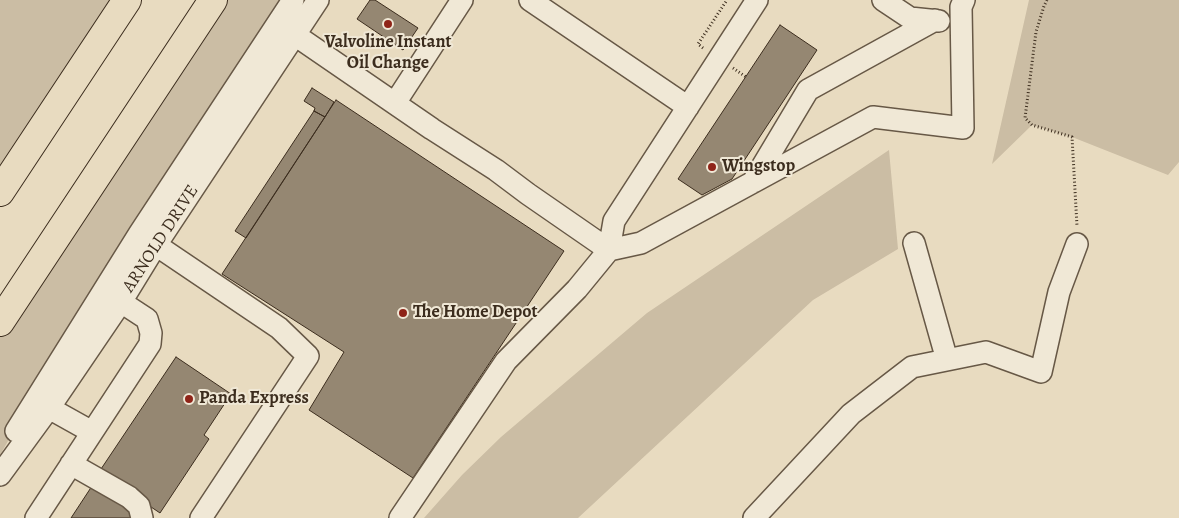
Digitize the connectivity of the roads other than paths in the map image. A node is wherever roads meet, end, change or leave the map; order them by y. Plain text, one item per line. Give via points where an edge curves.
1 (127, 0) edge
2 (213, 0) edge
3 (293, 0) edge
4 (318, 0) edge
5 (462, 0) edge
6 (530, 0) edge
7 (757, 0) edge
8 (883, 0) edge
9 (964, 0) edge
10 (935, 20) junction
11 (961, 23) junction
12 (295, 35) junction
13 (395, 103) junction
14 (688, 107) junction
15 (753, 182) junction
16 (0, 192) edge
17 (914, 243) dead end
18 (1077, 244) road end
19 (156, 245) junction
20 (609, 250) junction
21 (121, 302) junction
22 (0, 322) edge
23 (946, 360) junction
24 (49, 408) junction
25 (92, 432) junction
26 (0, 456) edge
27 (71, 464) junction
28 (0, 475) edge
29 (36, 518) edge
30 (142, 518) edge
31 (200, 518) edge
32 (400, 518) edge
33 (754, 518) edge

1 - 16 highway
2 - 22 highway
3 - 26 street, ARNOLD DRIVE via 139,234
4 - 12 street, ARNOLD DRIVE
5 - 13 street
6 - 14 street
7 - 14 street
8 - 10 street via 910,18
9 - 11 street
10 - 11 street
10 - 15 street via 808,90
11 - 15 street via 963,128 873,117
12 - 13 street
12 - 19 street, ARNOLD DRIVE
13 - 20 street
14 - 20 street via 614,221
15 - 20 street via 641,243
17 - 23 street
18 - 23 street via 1059,292 1041,372 986,352
19 - 21 street, ARNOLD DRIVE
19 - 31 street via 279,328 308,356
20 - 32 street via 577,289 506,361
21 - 24 street, ARNOLD DRIVE
21 - 25 street via 147,320 150,344
23 - 33 street via 912,367 851,414
24 - 25 street
24 - 28 street, ARNOLD DRIVE
25 - 27 street
27 - 29 street
27 - 30 street via 129,496 139,506

